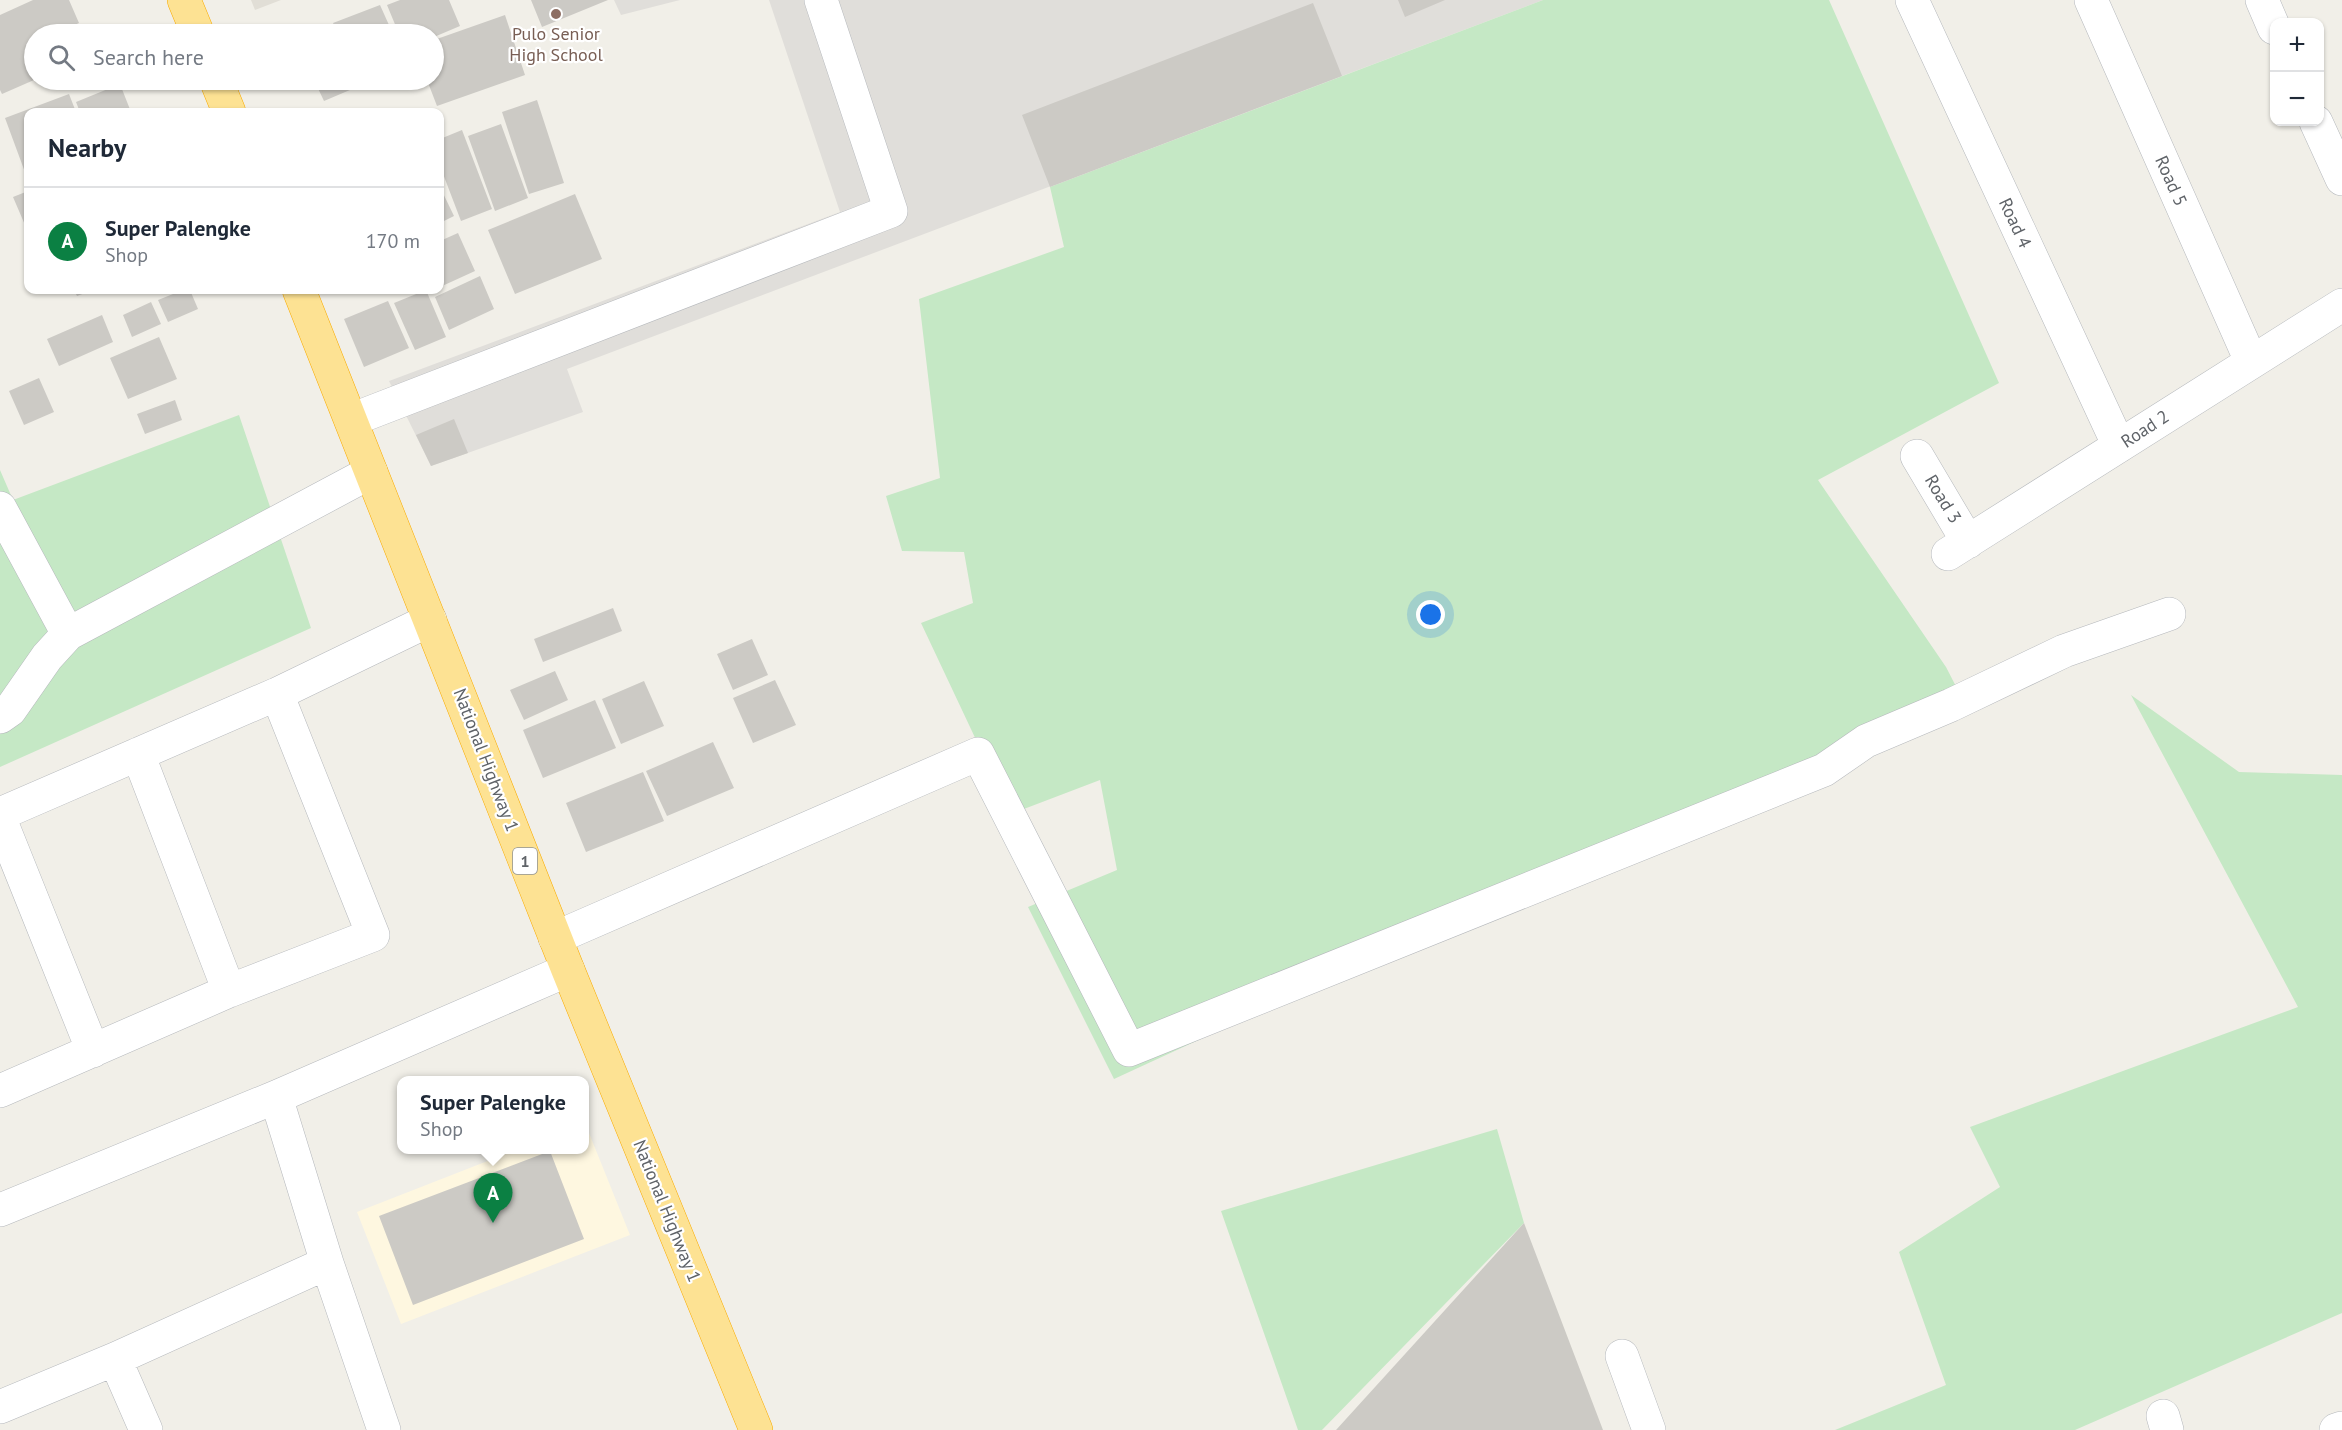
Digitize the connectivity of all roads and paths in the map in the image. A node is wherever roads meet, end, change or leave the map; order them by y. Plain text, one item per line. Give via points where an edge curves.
1 (184, 0) edge
2 (821, 0) edge
3 (1912, 0) edge
4 (2091, 0) edge
5 (2262, 0) edge
6 (2270, 19) edge
7 (194, 24) edge
8 (220, 90) edge
9 (227, 108) edge
10 (2318, 126) edge
11 (2342, 179) edge
12 (301, 294) edge
13 (2342, 305) edge
14 (2251, 361) junction
15 (351, 420) junction
16 (2119, 446) junction
17 (1917, 456) dead end
18 (371, 472) junction
19 (0, 508) edge
20 (1958, 548) joint
21 (2169, 614) dead end
22 (430, 620) junction
23 (68, 634) junction
24 (277, 694) junction
25 (0, 717) edge
26 (138, 754) junction
27 (0, 814) edge
28 (0, 819) edge
29 (555, 938) junction
30 (568, 970) junction
31 (229, 991) junction
32 (93, 1051) junction
33 (0, 1091) edge
34 (276, 1097) junction
35 (0, 1210) edge
36 (327, 1263) junction
37 (1622, 1356) dead end
38 (115, 1359) junction
39 (0, 1407) edge
40 (146, 1430) edge
41 (384, 1430) edge
42 (756, 1430) edge
43 (1649, 1430) edge

1 - 7 highway
2 - 15 street via 891,211
3 - 16 street, Road 4
4 - 14 street, Road 5
5 - 6 street
8 - 9 highway
10 - 11 street
12 - 15 highway, National Highway 1 / 1
13 - 14 street, Road 2
14 - 16 street, Road 2
15 - 18 highway, National Highway 1 / 1
16 - 20 street, Road 2
17 - 20 street, Road 3
18 - 22 highway, National Highway 1 / 1
18 - 23 street
19 - 23 street
21 - 29 street via 2064,651 1866,741 1824,770 1129,1050 978,754
22 - 24 street
22 - 29 highway, National Highway 1 / 1
23 - 25 street via 10,710
24 - 26 street
24 - 31 street via 373,934
26 - 27 street
26 - 31 street
28 - 32 street
29 - 30 highway, National Highway 1 / 1
30 - 34 street
30 - 42 highway, National Highway 1 / 1
31 - 32 street
32 - 33 street
34 - 35 street
34 - 36 street
36 - 38 street
36 - 41 street
37 - 43 street
38 - 39 street
38 - 40 street

